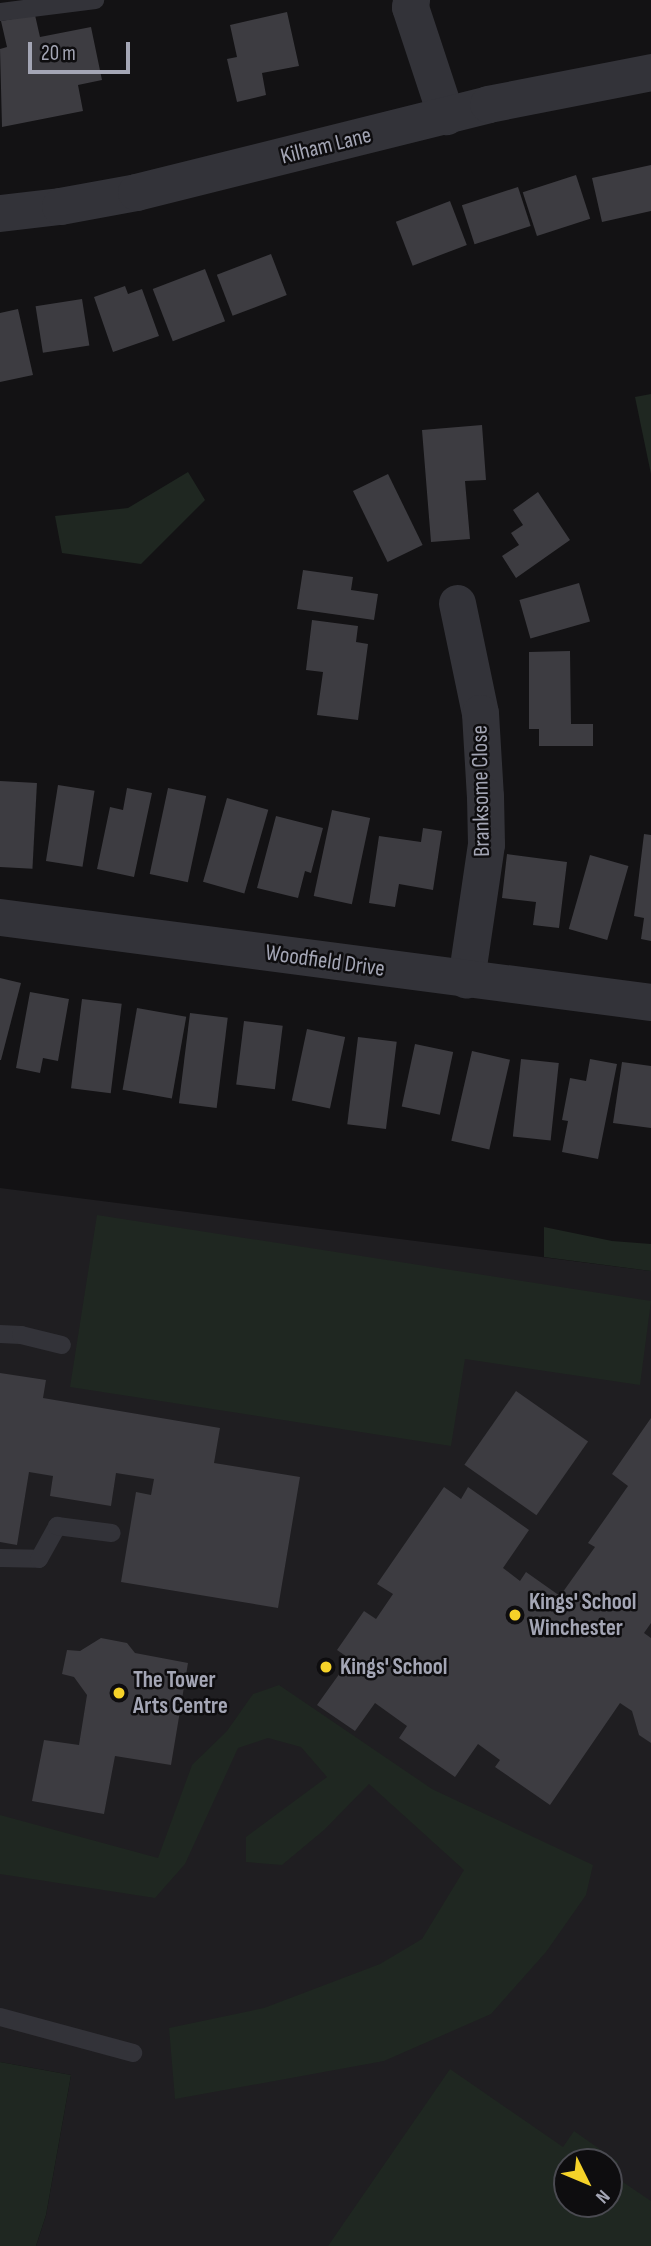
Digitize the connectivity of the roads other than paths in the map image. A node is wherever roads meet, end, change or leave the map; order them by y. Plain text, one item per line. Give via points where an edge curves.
1 (95, 0) edge
2 (411, 0) edge
3 (0, 12) edge
4 (651, 72) edge
5 (446, 116) junction
6 (0, 213) edge
7 (457, 603) dead end
8 (0, 917) edge
9 (466, 980) junction
10 (651, 1002) edge
11 (0, 1334) edge
12 (62, 1345) dead end
13 (112, 1533) dead end
14 (0, 1558) edge
15 (0, 2017) edge
16 (133, 2053) dead end

1 - 3 lane
2 - 5 street
4 - 5 street, Kilham Lane
5 - 6 street, Kilham Lane via 136,192
7 - 9 street, Branksome Close via 480,713 486,844
8 - 9 street, Woodfield Drive
9 - 10 street, Woodfield Drive
11 - 12 lane
13 - 14 lane via 57,1526 39,1559
15 - 16 lane

